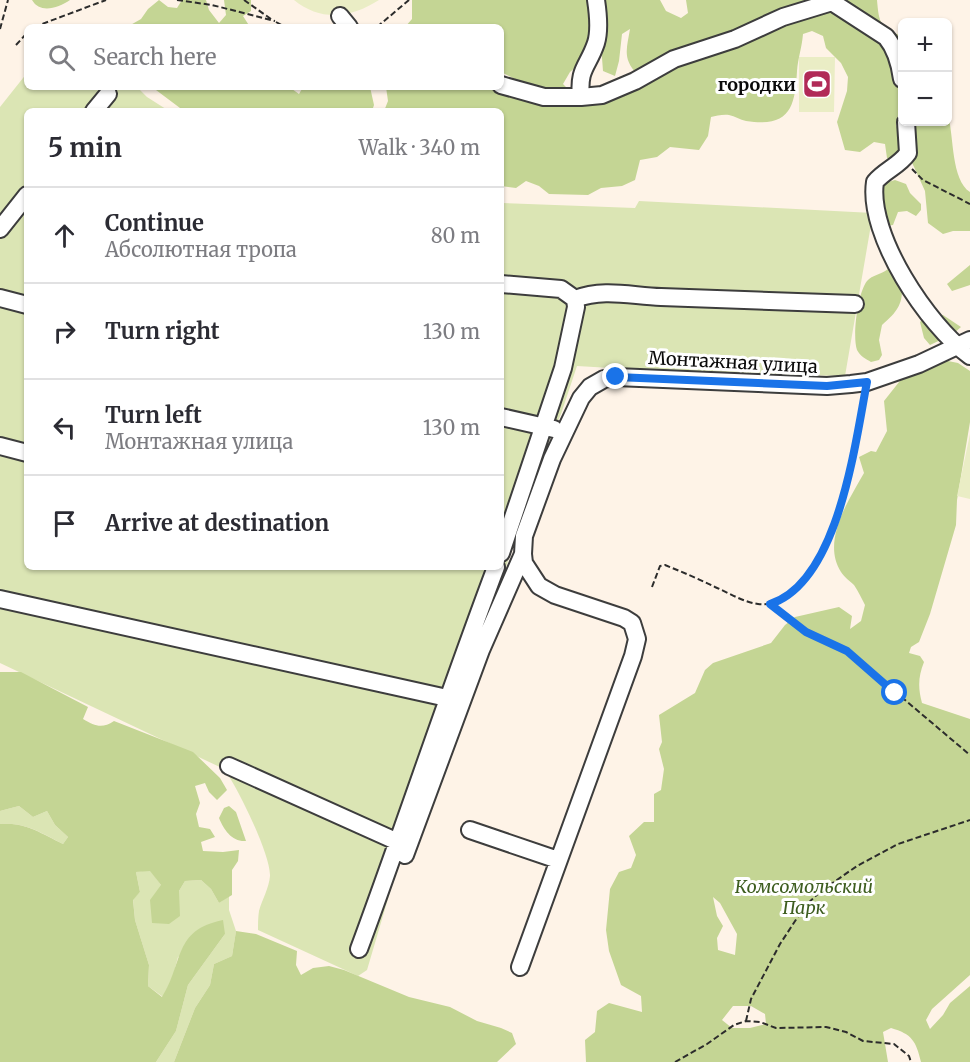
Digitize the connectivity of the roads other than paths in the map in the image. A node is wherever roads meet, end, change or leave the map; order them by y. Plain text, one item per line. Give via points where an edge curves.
1 (596, 0) edge
2 (832, 1) edge
3 (901, 72) edge
4 (504, 86) edge
5 (108, 93) dead end
6 (581, 97) junction
7 (96, 108) edge
8 (906, 126) edge
9 (24, 199) edge
10 (0, 229) edge
11 (504, 284) edge
12 (0, 298) edge
13 (575, 298) junction
14 (24, 304) edge
15 (855, 304) dead end
16 (966, 348) edge
17 (504, 418) edge
18 (544, 427) junction
19 (563, 432) junction
20 (0, 446) edge
21 (24, 452) edge
22 (504, 544) edge
23 (523, 554) junction
24 (495, 570) edge
25 (0, 599) edge
26 (447, 698) junction
27 (230, 766) dead end
28 (470, 830) dead end
29 (398, 842) junction
30 (558, 860) junction
31 (387, 905) dead end
32 (359, 949) dead end
33 (520, 967) dead end

1 - 6 street via 596,42 585,63
2 - 3 street via 893,45
2 - 6 street via 674,59 602,95
4 - 6 street via 544,97
5 - 7 street
8 - 16 street via 908,153 875,182 876,208 894,257 917,300
9 - 10 street
11 - 13 street via 561,289
12 - 14 street
13 - 15 street via 605,292
13 - 18 street via 571,335
16 - 19 street, Монтажная улица via 867,382 827,386 604,379 581,398
17 - 18 street
18 - 19 street
18 - 22 street
19 - 23 street, Монтажная улица via 524,536
20 - 21 street
23 - 30 street via 524,563 539,586 624,618 636,631 633,656
23 - 31 street, Монтажная улица via 481,650
24 - 26 street
25 - 26 street
26 - 29 street
27 - 29 street
28 - 30 street
29 - 32 street
30 - 33 street

